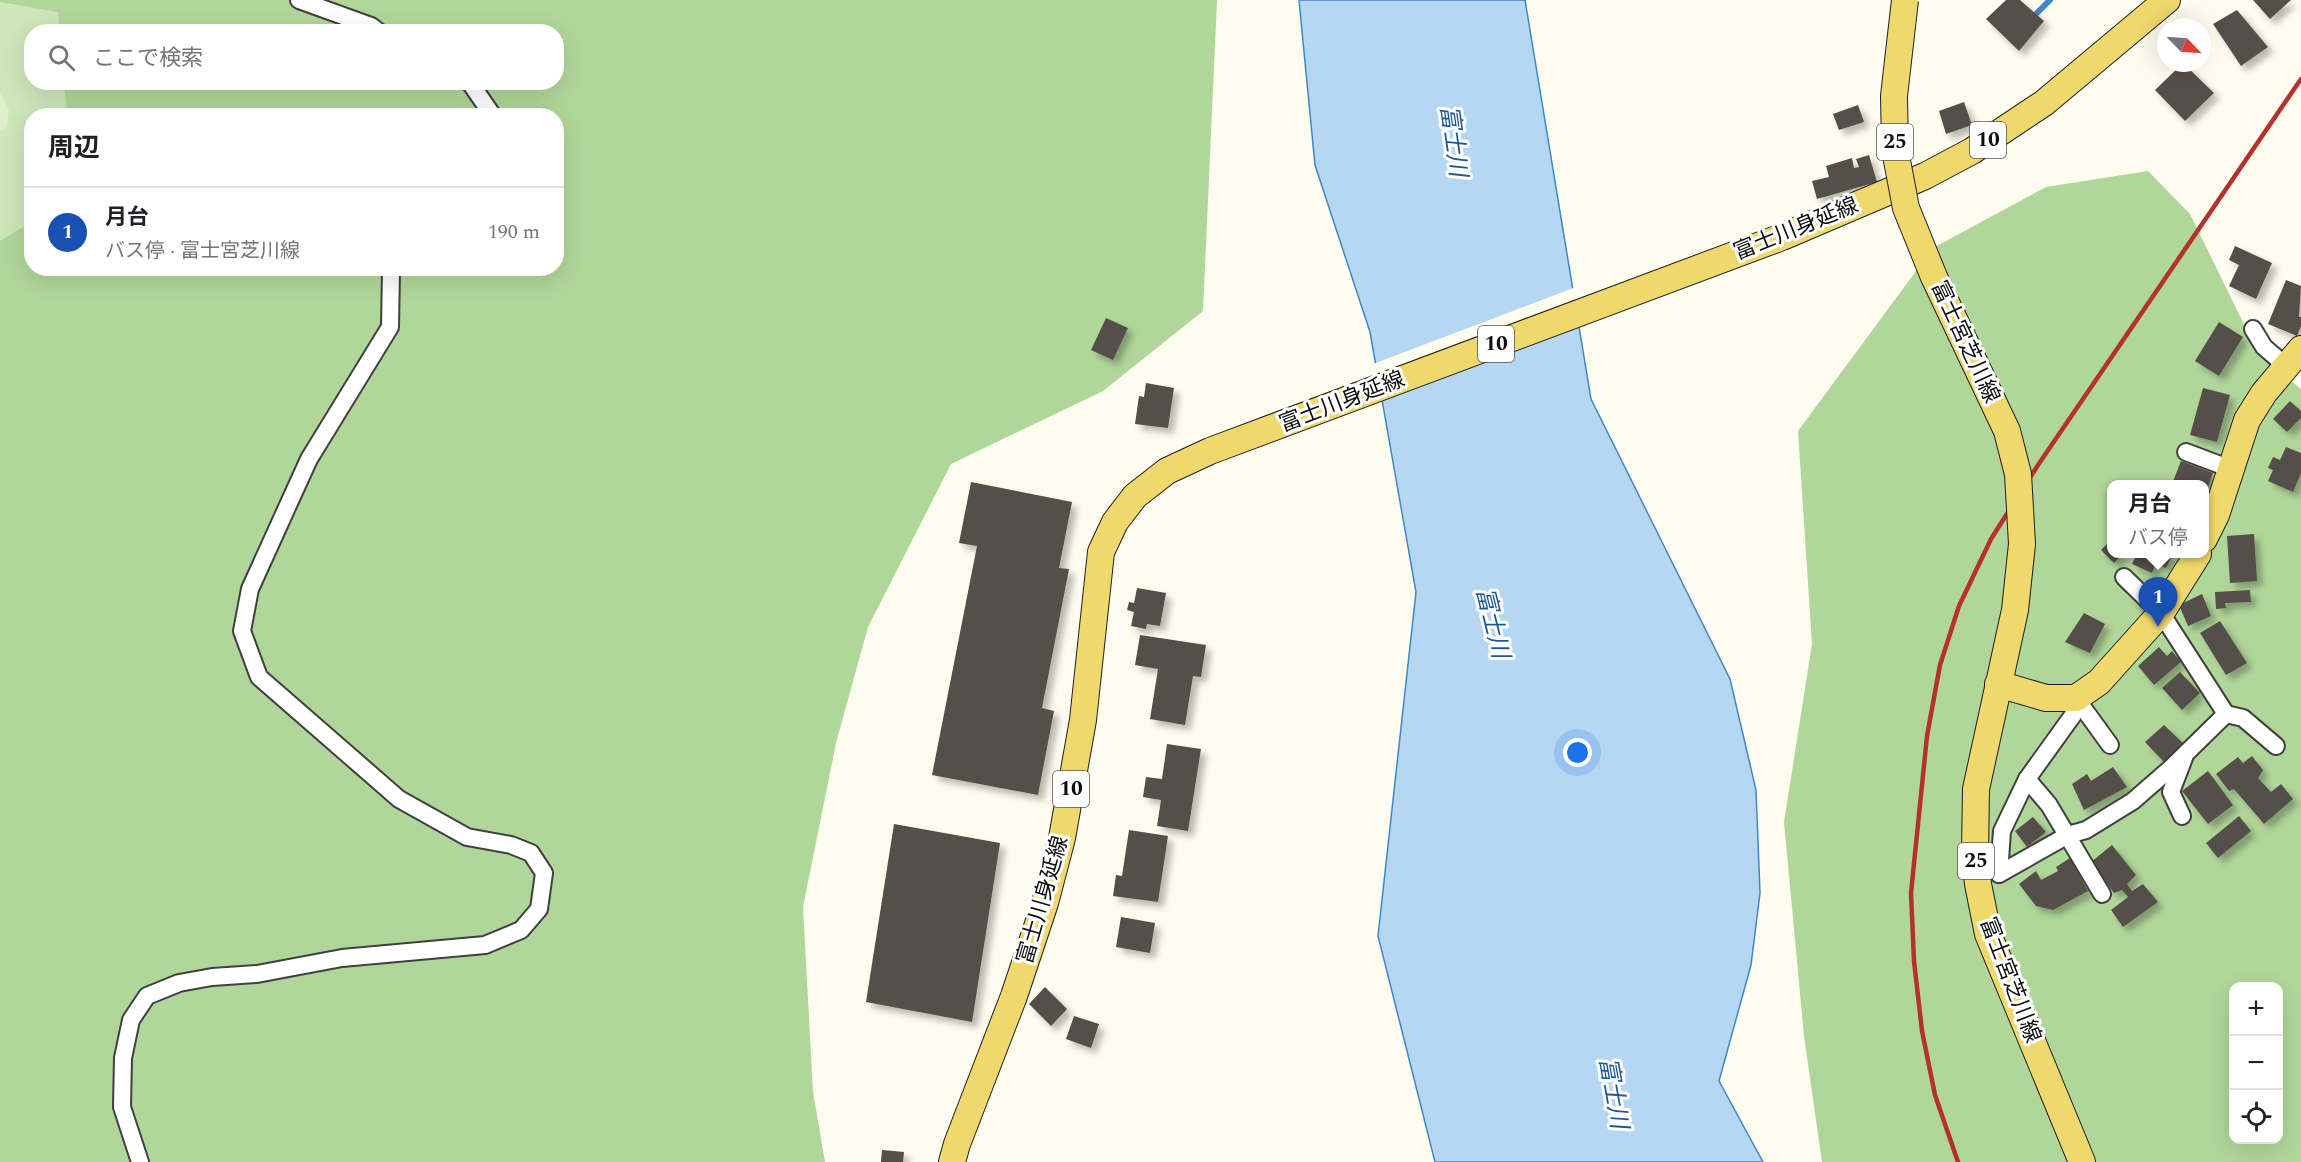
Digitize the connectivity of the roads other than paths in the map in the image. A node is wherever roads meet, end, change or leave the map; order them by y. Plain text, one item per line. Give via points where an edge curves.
1 (299, 0) edge
2 (1905, 0) edge
3 (2167, 0) edge
4 (365, 24) edge
5 (475, 90) edge
6 (488, 108) edge
7 (393, 276) edge
8 (2253, 329) dead end
9 (2294, 358) edge
10 (2186, 452) dead end
11 (2231, 469) junction
12 (2209, 530) edge
13 (2195, 558) edge
14 (2124, 576) dead end
15 (2161, 613) junction
16 (1998, 684) junction
17 (2076, 698) junction
18 (2226, 714) junction
19 (2110, 745) dead end
20 (2276, 746) dead end
21 (2186, 754) junction
22 (2027, 779) junction
23 (2182, 816) dead end
24 (2068, 835) junction
25 (2102, 894) dead end
26 (140, 1162) edge
27 (952, 1162) edge
28 (2082, 1162) edge

1 - 4 street
2 - 16 main road, 富士宮芝川線 / 25, bridge via 1894,96 1895,150 1905,208 2007,431 2018,474 2022,544 2015,610
3 - 27 main road, 富士川身延線 / 10 via 2044,103 1972,151 1925,176 1782,237 1210,452 1167,471 1135,496 1115,522 1101,552 1083,720 1046,903
5 - 6 street
7 - 26 street via 390,327 309,459 250,589 242,632 259,677 399,799 468,837 531,853 544,873 539,909 521,930 485,945 342,958 257,974 212,977 179,983 147,996 131,1020 123,1058 122,1107
8 - 9 street via 2264,347
9 - 11 main road via 2247,420
10 - 11 street
11 - 12 main road
13 - 15 main road
14 - 15 street
15 - 17 main road via 2099,682
15 - 18 street
16 - 17 main road via 2046,698
16 - 28 main road, 富士宮芝川線 / 25 via 1976,789 1978,884 1988,934
17 - 19 street
17 - 22 street via 2073,715
18 - 20 street via 2243,718
18 - 21 street
21 - 23 street via 2171,792
21 - 24 street via 2133,801 2086,830
22 - 24 street
22 - 24 street via 2002,831 1999,873
24 - 25 street

